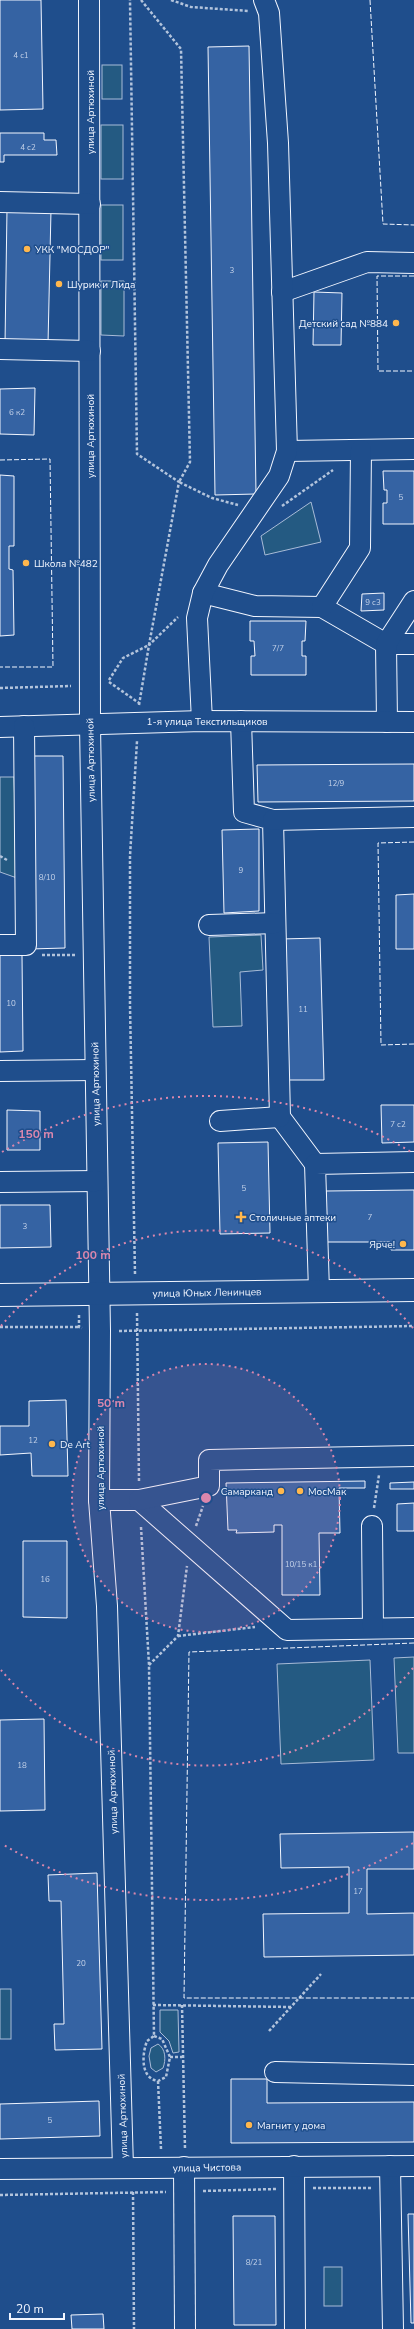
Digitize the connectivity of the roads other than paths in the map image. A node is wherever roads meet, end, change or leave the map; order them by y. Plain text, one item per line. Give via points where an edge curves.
1 (90, 0) edge
2 (266, 6) edge
3 (0, 202) edge
4 (90, 204) junction
5 (414, 263) edge
6 (282, 292) junction
7 (0, 350) edge
8 (90, 351) junction
9 (414, 449) edge
10 (361, 450) junction
11 (287, 451) junction
12 (203, 593) junction
13 (414, 601) edge
14 (322, 607) junction
15 (386, 644) junction
16 (414, 644) edge
17 (202, 721) junction
18 (241, 721) junction
19 (387, 722) junction
20 (414, 722) edge
21 (90, 725) junction
22 (24, 726) junction
23 (0, 727) edge
24 (414, 816) edge
25 (273, 820) junction
26 (275, 923) junction
27 (209, 925) dead end
28 (0, 945) edge
29 (95, 1070) junction
30 (0, 1071) edge
31 (280, 1117) junction
32 (220, 1121) dead end
33 (414, 1162) edge
34 (315, 1164) junction
35 (97, 1181) junction
36 (0, 1182) edge
37 (414, 1290) edge
38 (319, 1291) junction
39 (100, 1293) junction
40 (0, 1295) edge
41 (414, 1456) edge
42 (99, 1500) junction
43 (139, 1500) junction
44 (372, 1526) road end
45 (373, 1628) junction
46 (414, 1628) edge
47 (275, 2072) dead end
48 (414, 2075) edge
49 (184, 2158) junction
50 (294, 2166) junction
51 (390, 2166) junction
52 (414, 2166) edge
53 (123, 2168) junction
54 (0, 2169) edge
55 (185, 2329) edge
56 (295, 2329) edge
57 (394, 2329) edge

1 - 4 street, улица Артюхиной
2 - 6 street via 278,143
3 - 4 street
4 - 8 street, улица Артюхиной
5 - 6 street via 367,262
6 - 11 street
7 - 8 street
8 - 21 street, улица Артюхиной
9 - 10 street
10 - 11 street
10 - 14 street via 360,548
11 - 12 street via 279,476 258,510 218,564
12 - 14 street via 255,606
12 - 17 street via 197,618
13 - 15 street
14 - 15 street
15 - 16 street
15 - 19 street
17 - 18 street, 1-я улица Текстильщиков
17 - 21 street, 1-я улица Текстильщиков
18 - 19 street, 1-я улица Текстильщиков
18 - 25 street via 244,812
19 - 20 street, 1-я улица Текстильщиков
21 - 22 street, 1-я улица Текстильщиков
21 - 29 street, улица Артюхиной
22 - 23 street, 1-я улица Текстильщиков
22 - 28 street via 26,945
24 - 25 street
25 - 26 street
26 - 27 street
26 - 31 street
29 - 30 street
29 - 35 street, улица Артюхиной
31 - 32 street
31 - 34 street
33 - 34 street
34 - 38 street
35 - 36 street
35 - 39 street, улица Артюхиной
37 - 38 main road, улица Юных Ленинцев
38 - 39 main road, улица Юных Ленинцев
39 - 40 main road, улица Юных Ленинцев
39 - 42 street, улица Артюхиной
41 - 43 street via 209,1460 210,1486
42 - 43 street
42 - 53 street, улица Артюхиной via 107,1606
43 - 45 street via 288,1630
44 - 45 street
45 - 46 street
47 - 48 street
49 - 50 street, улица Чистова
49 - 53 street, улица Чистова
49 - 55 street
50 - 51 street, улица Чистова
50 - 56 street
51 - 52 street, улица Чистова
51 - 57 street
53 - 54 street, улица Чистова

